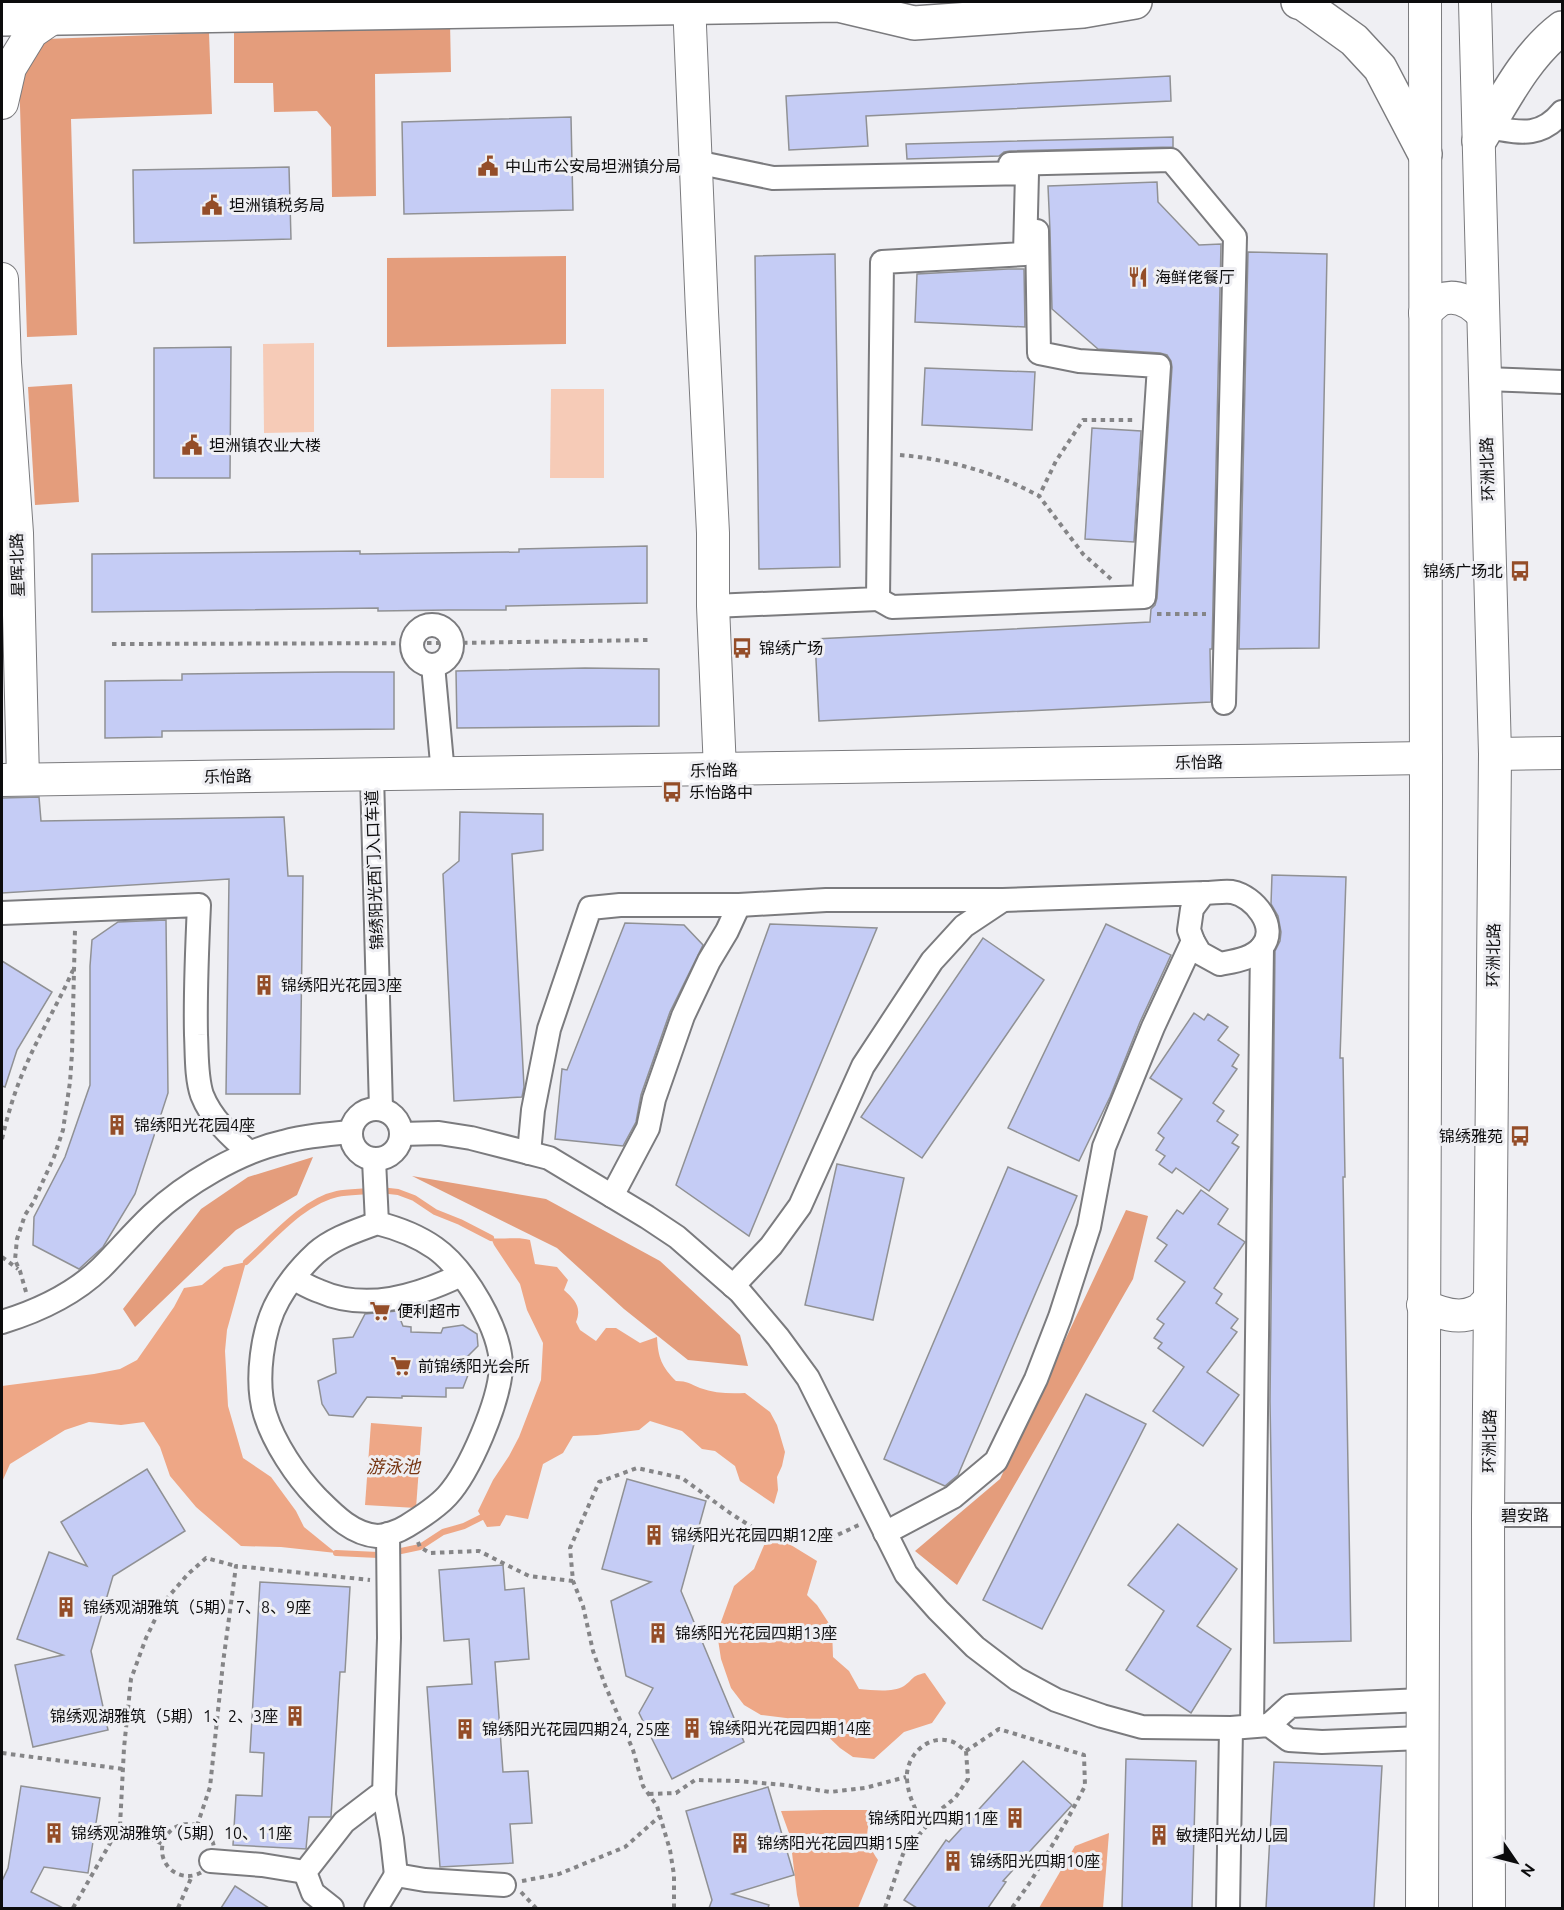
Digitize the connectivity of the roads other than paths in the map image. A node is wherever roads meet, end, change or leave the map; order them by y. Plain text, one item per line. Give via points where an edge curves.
1 (1135, 2) edge
2 (1298, 2) edge
3 (1425, 2) edge
4 (1475, 2) edge
5 (689, 4) edge
6 (63, 10) edge
7 (2, 19) edge
8 (1563, 28) edge
9 (2, 102) edge
10 (1563, 112) edge
11 (1483, 134) junction
12 (1425, 154) junction
13 (696, 162) junction
14 (1185, 166) junction
15 (1031, 172) junction
16 (768, 177) junction
17 (2, 279) edge
18 (1425, 313) junction
19 (1483, 315) junction
20 (1485, 379) junction
21 (1563, 382) edge
22 (878, 599) junction
23 (713, 606) junction
24 (433, 665) junction
25 (1224, 703) dead end
26 (1563, 753) edge
27 (1495, 754) junction
28 (1426, 758) junction
29 (720, 770) junction
30 (443, 774) junction
31 (372, 775) junction
32 (12, 780) edge
33 (1204, 893) junction
34 (1003, 900) junction
35 (739, 905) junction
36 (2, 913) edge
37 (1193, 941) junction
38 (1262, 947) junction
39 (381, 1109) junction
40 (351, 1132) junction
41 (401, 1134) junction
42 (249, 1152) junction
43 (529, 1153) junction
44 (374, 1160) junction
45 (612, 1196) junction
46 (377, 1223) junction
47 (461, 1275) junction
48 (294, 1279) junction
49 (733, 1286) junction
50 (1490, 1299) junction
51 (1424, 1305) junction
52 (2, 1322) edge
53 (1488, 1515) junction
54 (1563, 1515) edge
55 (881, 1525) junction
56 (388, 1534) junction
57 (1422, 1701) junction
58 (1250, 1727) junction
59 (1422, 1738) junction
60 (378, 1796) dead end
61 (211, 1861) road end
62 (305, 1872) junction
63 (396, 1875) junction
64 (504, 1885) road end
65 (332, 1908) edge
66 (376, 1908) edge
67 (1228, 1908) edge
68 (1422, 1908) edge
69 (1489, 1908) edge

1 - 5 main road via 1083,11 914,23 838,4
2 - 12 main road via 1354,40 1380,68
3 - 12 main road
4 - 11 main road, 环洲北路
5 - 6 main road
5 - 13 main road
6 - 7 main road
6 - 9 main road via 32,32 10,68
8 - 11 main road via 1530,61
10 - 11 street via 1536,131
11 - 19 main road, 环洲北路
12 - 18 main road
13 - 16 street
13 - 23 main road
14 - 15 street
14 - 16 street via 1171,160 1055,163 782,172
14 - 25 street via 1235,237
15 - 16 street
15 - 22 street via 1025,254 882,262
15 - 22 street via 1039,353 1079,361 1160,366 1144,597 892,607
17 - 32 main road, 星晖北路 via 16,533
18 - 19 main road via 1439,300 1455,298 1470,302
18 - 28 main road
19 - 20 main road, 环洲北路
20 - 21 street
20 - 27 main road, 环洲北路
22 - 23 street
23 - 29 main road
24 - 24 street via 416,656 412,644 417,632 428,626 441,627 452,643 449,656
24 - 30 street
26 - 27 main road
27 - 50 main road, 环洲北路
28 - 29 main road, 乐怡路
28 - 51 main road
29 - 30 main road, 乐怡路
30 - 31 main road, 乐怡路
31 - 32 main road, 乐怡路
31 - 39 street, 锦绣阳光西门入口车道
33 - 34 street
33 - 37 street via 1192,909 1189,930
33 - 38 street via 1232,892 1252,901 1266,919 1267,938
34 - 35 street via 826,900
34 - 49 street via 964,926 932,961 863,1066 800,1206 771,1246
35 - 43 street via 620,904 590,908 549,1029
35 - 45 street via 683,1016 648,1128
36 - 42 street via 199,905 195,992 202,1094 213,1115
37 - 38 street via 1200,953 1220,964 1249,958
37 - 55 street via 1104,1147 1089,1227 1060,1317 1036,1379 996,1461 953,1497
38 - 58 street
39 - 40 street via 364,1112 352,1124
39 - 41 street via 395,1118
40 - 42 street via 310,1136
40 - 44 street via 354,1147
41 - 43 street via 439,1133
41 - 44 street via 395,1150
42 - 52 street via 180,1192 75,1288 49,1305
43 - 45 street via 549,1158
44 - 46 street
45 - 49 street via 677,1237
46 - 47 street via 426,1242
46 - 48 street via 335,1240
47 - 48 street via 435,1287 382,1301 345,1299
47 - 56 street via 494,1331 501,1368 495,1405 471,1458 446,1497 410,1524
48 - 56 street via 271,1314 261,1360 264,1411 296,1473 328,1509 360,1533
49 - 55 street via 808,1378
50 - 51 main road via 1476,1312 1456,1316
50 - 53 main road, 环洲北路
51 - 57 main road
53 - 54 street, 碧安路
53 - 69 main road, 环洲北路
55 - 58 street via 906,1574 932,1604 975,1647 1017,1679 1056,1700 1142,1727
56 - 63 street via 384,1795
57 - 58 street via 1290,1706
57 - 59 main road
58 - 59 street via 1289,1740
58 - 67 street
59 - 68 main road
60 - 62 street via 344,1822
61 - 62 street
62 - 65 street via 313,1893
63 - 64 street
63 - 66 street

